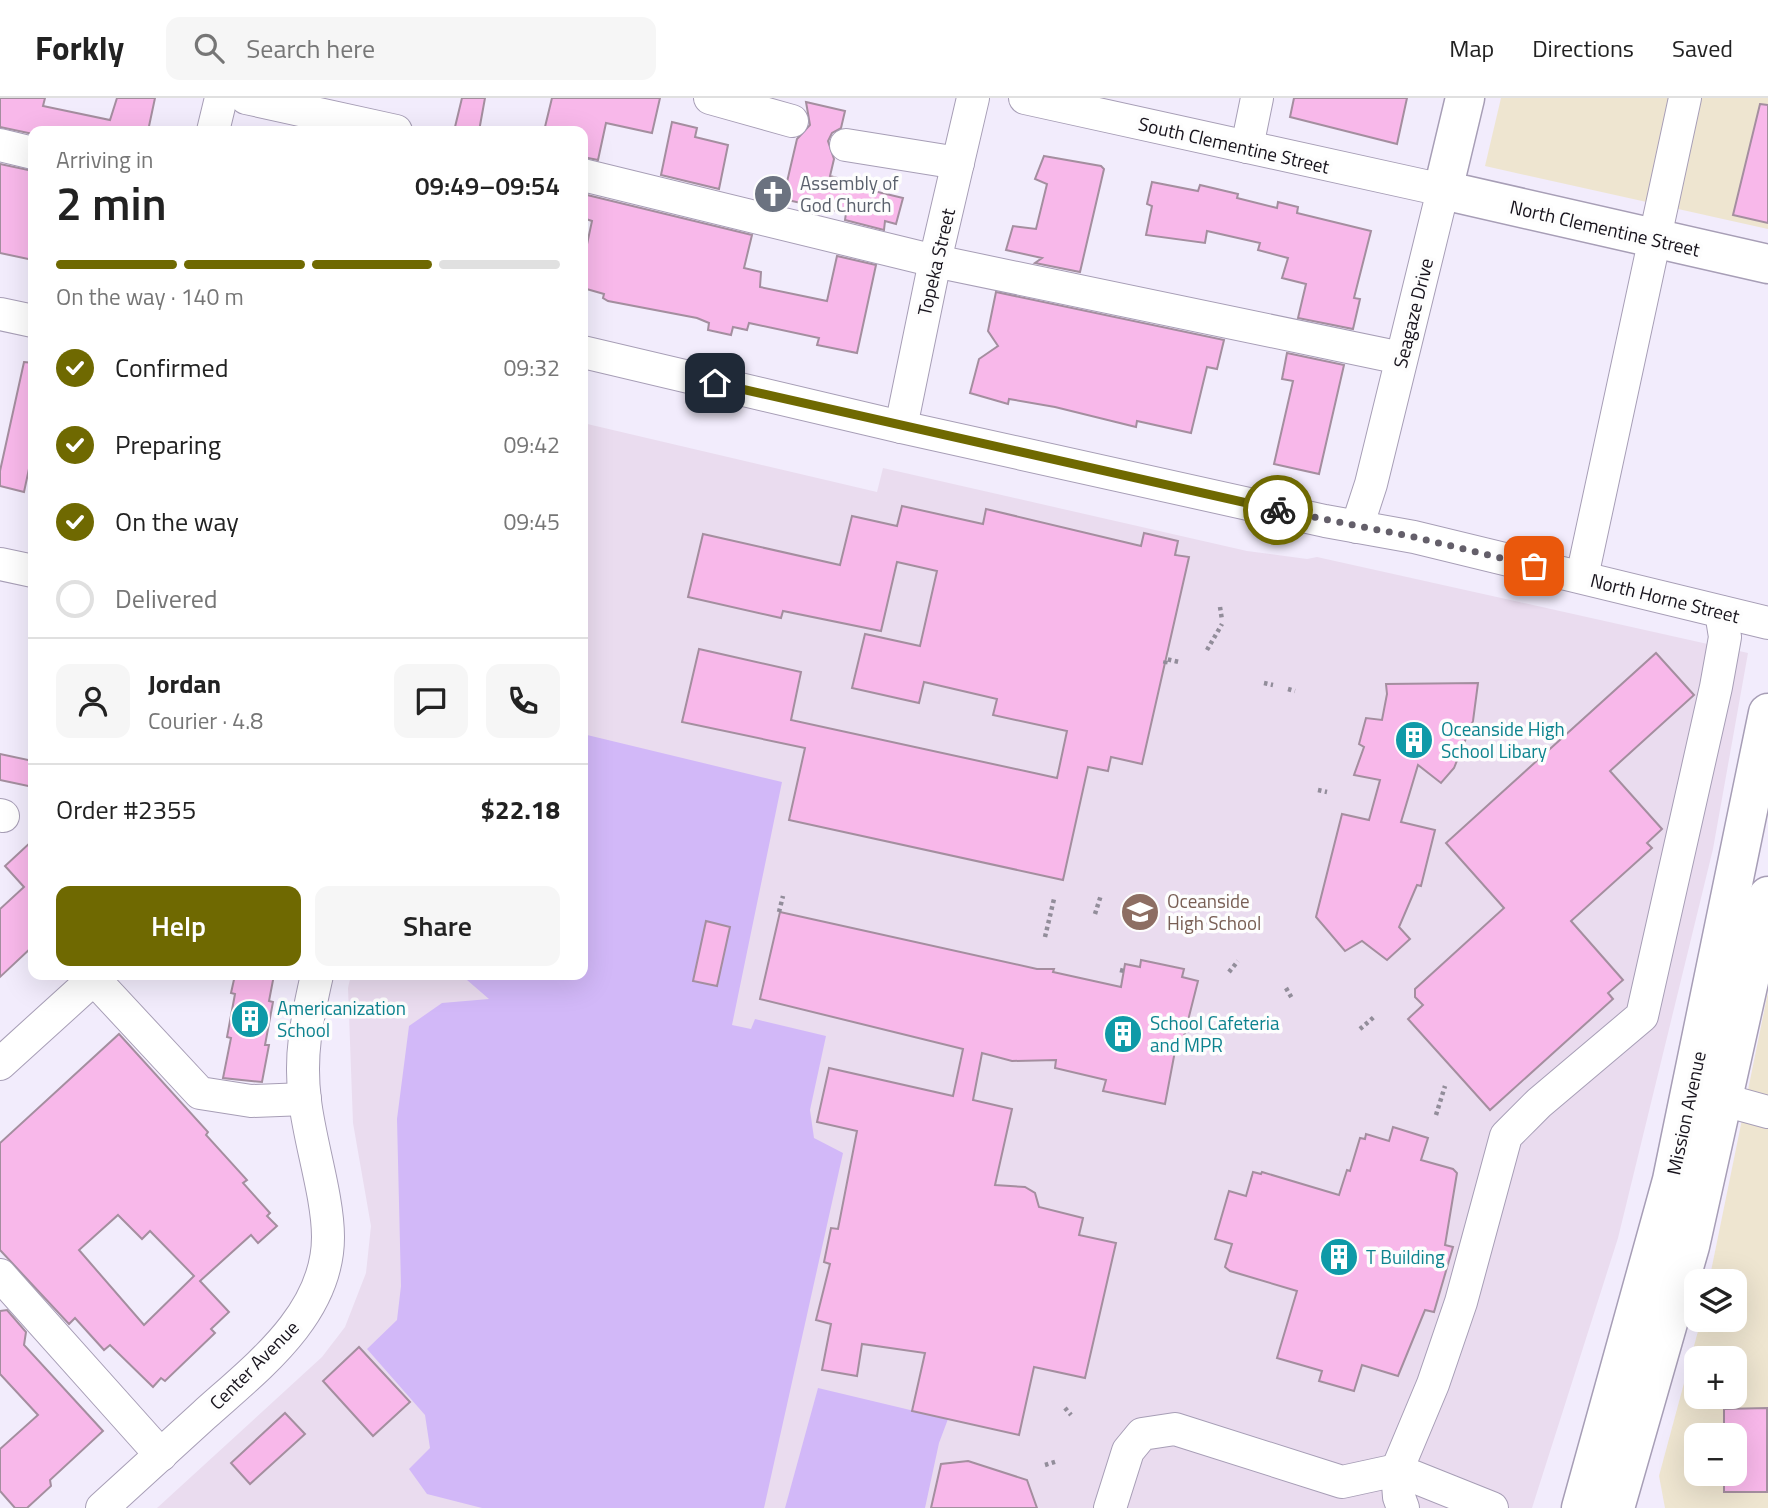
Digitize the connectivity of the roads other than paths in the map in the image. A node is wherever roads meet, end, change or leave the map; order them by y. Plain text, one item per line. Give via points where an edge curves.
1 (221, 98) edge
2 (246, 98) edge
3 (710, 98) edge
4 (973, 98) edge
5 (1025, 98) edge
6 (1257, 98) edge
7 (1685, 98) edge
8 (1463, 107) edge
9 (792, 121) dead end
10 (214, 126) edge
11 (373, 126) edge
12 (0, 145) edge
13 (846, 145) dead end
14 (1247, 148) junction
15 (28, 152) edge
16 (958, 163) junction
17 (588, 176) edge
18 (1460, 195) junction
19 (1655, 239) junction
20 (935, 261) junction
21 (1768, 264) edge
22 (0, 314) edge
23 (28, 320) edge
24 (588, 353) edge
25 (1401, 358) junction
26 (901, 427) junction
27 (1357, 527) junction
28 (0, 564) edge
29 (28, 570) edge
30 (1582, 578) junction
31 (1721, 612) junction
32 (1768, 623) edge
33 (1768, 713) edge
34 (1768, 896) edge
35 (1720, 946) junction
36 (93, 980) edge
37 (99, 980) edge
38 (316, 980) edge
39 (0, 1064) edge
40 (304, 1099) junction
41 (1724, 1100) junction
42 (1768, 1112) edge
43 (0, 1275) edge
44 (161, 1455) junction
45 (1397, 1469) junction
46 (102, 1508) edge
47 (1110, 1508) edge
48 (1403, 1508) edge
49 (1492, 1508) edge
50 (1581, 1508) edge
51 (1615, 1508) edge

1 - 10 street
2 - 11 street
3 - 9 street
4 - 16 street, Topeka Street
5 - 14 street, South Clementine Street
6 - 14 street
7 - 19 street
8 - 18 main road
12 - 15 street
13 - 16 street
14 - 18 street, South Clementine Street
16 - 20 street, Topeka Street
17 - 20 street
18 - 19 main road, North Clementine Street
18 - 25 street, Seagaze Drive
19 - 21 main road, North Clementine Street
19 - 30 street
20 - 25 street
20 - 26 street, Topeka Street
22 - 23 street
24 - 26 street, North Horne Street
25 - 27 street, Seagaze Drive
26 - 27 street, North Horne Street
27 - 30 street, North Horne Street
28 - 29 street
30 - 31 street, North Horne Street
31 - 32 street, North Horne Street
31 - 45 street via 1725,637 1718,674 1642,1016 1506,1136 1461,1302
33 - 35 main road, Mission Avenue
34 - 41 main road, Mission Avenue
35 - 41 main road via 1727,989 1708,1086
35 - 50 main road, Mission Avenue via 1672,1180
36 - 39 street
37 - 40 street via 200,1093 251,1101
38 - 40 street, Center Avenue via 302,1037
40 - 44 street, Center Avenue via 328,1237 314,1294 283,1341
41 - 42 street
41 - 51 main road, Mission Avenue via 1686,1259
43 - 44 street
44 - 46 street, Center Avenue
45 - 47 street via 1342,1482 1175,1429 1142,1434 1128,1451
45 - 48 street
45 - 49 street

